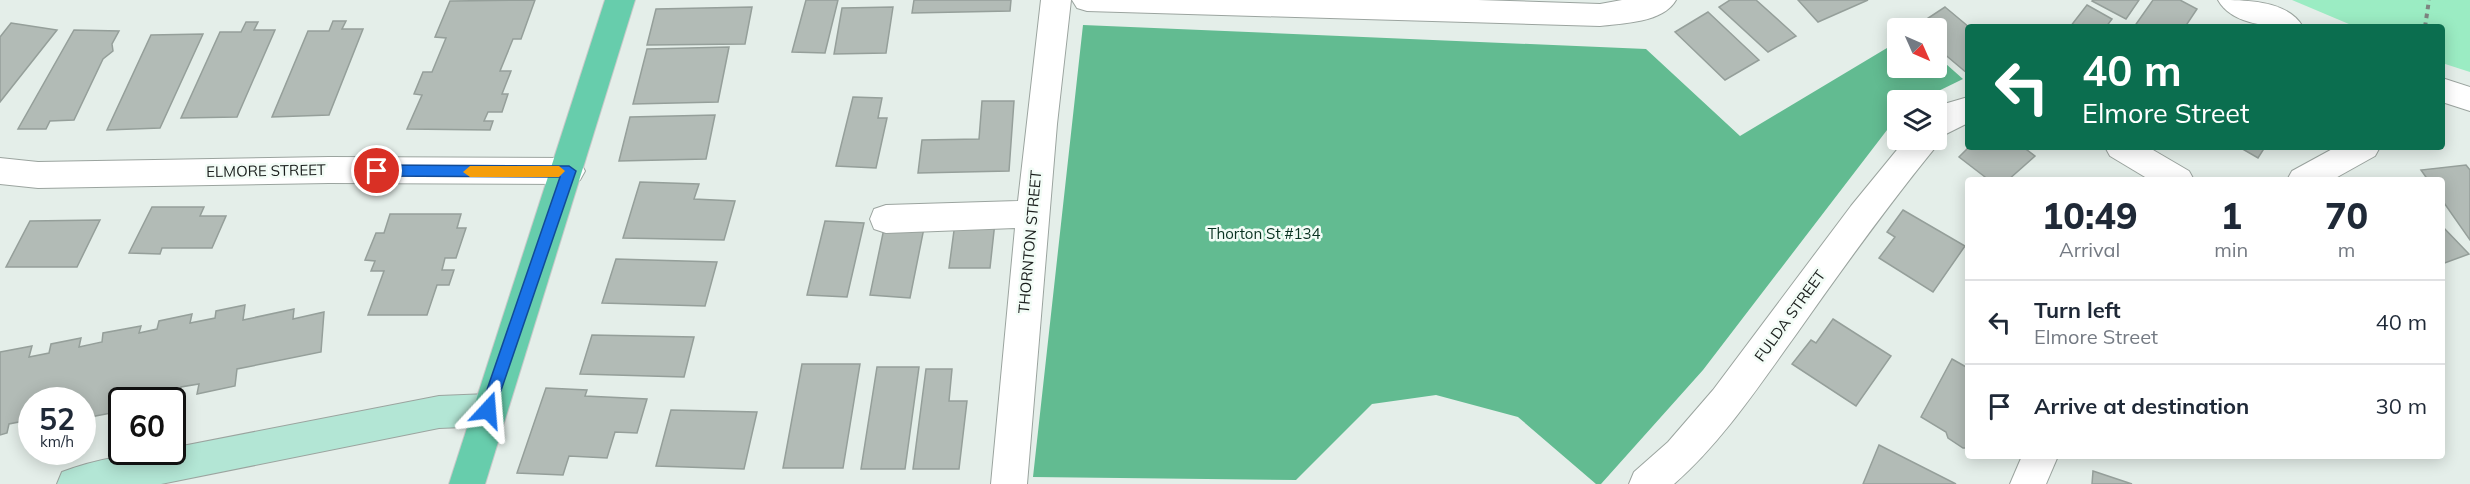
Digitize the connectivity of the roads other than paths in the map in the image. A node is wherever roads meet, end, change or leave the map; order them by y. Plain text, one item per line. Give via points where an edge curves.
1 (620, 0) edge
2 (1056, 0) edge
3 (1087, 0) edge
4 (1661, 0) edge
5 (2233, 0) edge
6 (2282, 24) edge
7 (2445, 91) edge
8 (2470, 99) edge
9 (1965, 111) edge
10 (1947, 118) edge
11 (1915, 150) edge
12 (2126, 150) edge
13 (2358, 150) edge
14 (0, 171) edge
15 (569, 171) junction
16 (2173, 177) edge
17 (2308, 177) edge
18 (1033, 214) junction
19 (886, 219) dead end
20 (488, 410) junction
21 (2039, 459) edge
22 (75, 484) edge
23 (467, 484) edge
24 (1009, 484) edge
25 (1647, 484) edge
26 (2028, 484) edge

1 - 15 main road
2 - 18 street, THORNTON STREET
3 - 4 street via 1600,15 1644,8
5 - 6 street
7 - 8 street
9 - 10 street
11 - 25 street, FULDA STREET via 1740,383 1676,461
12 - 16 street
13 - 17 street
14 - 15 street, ELMORE STREET via 38,175
15 - 20 main road
18 - 19 street
18 - 24 street, THORNTON STREET
20 - 22 main road via 440,412
20 - 23 main road
21 - 26 street

